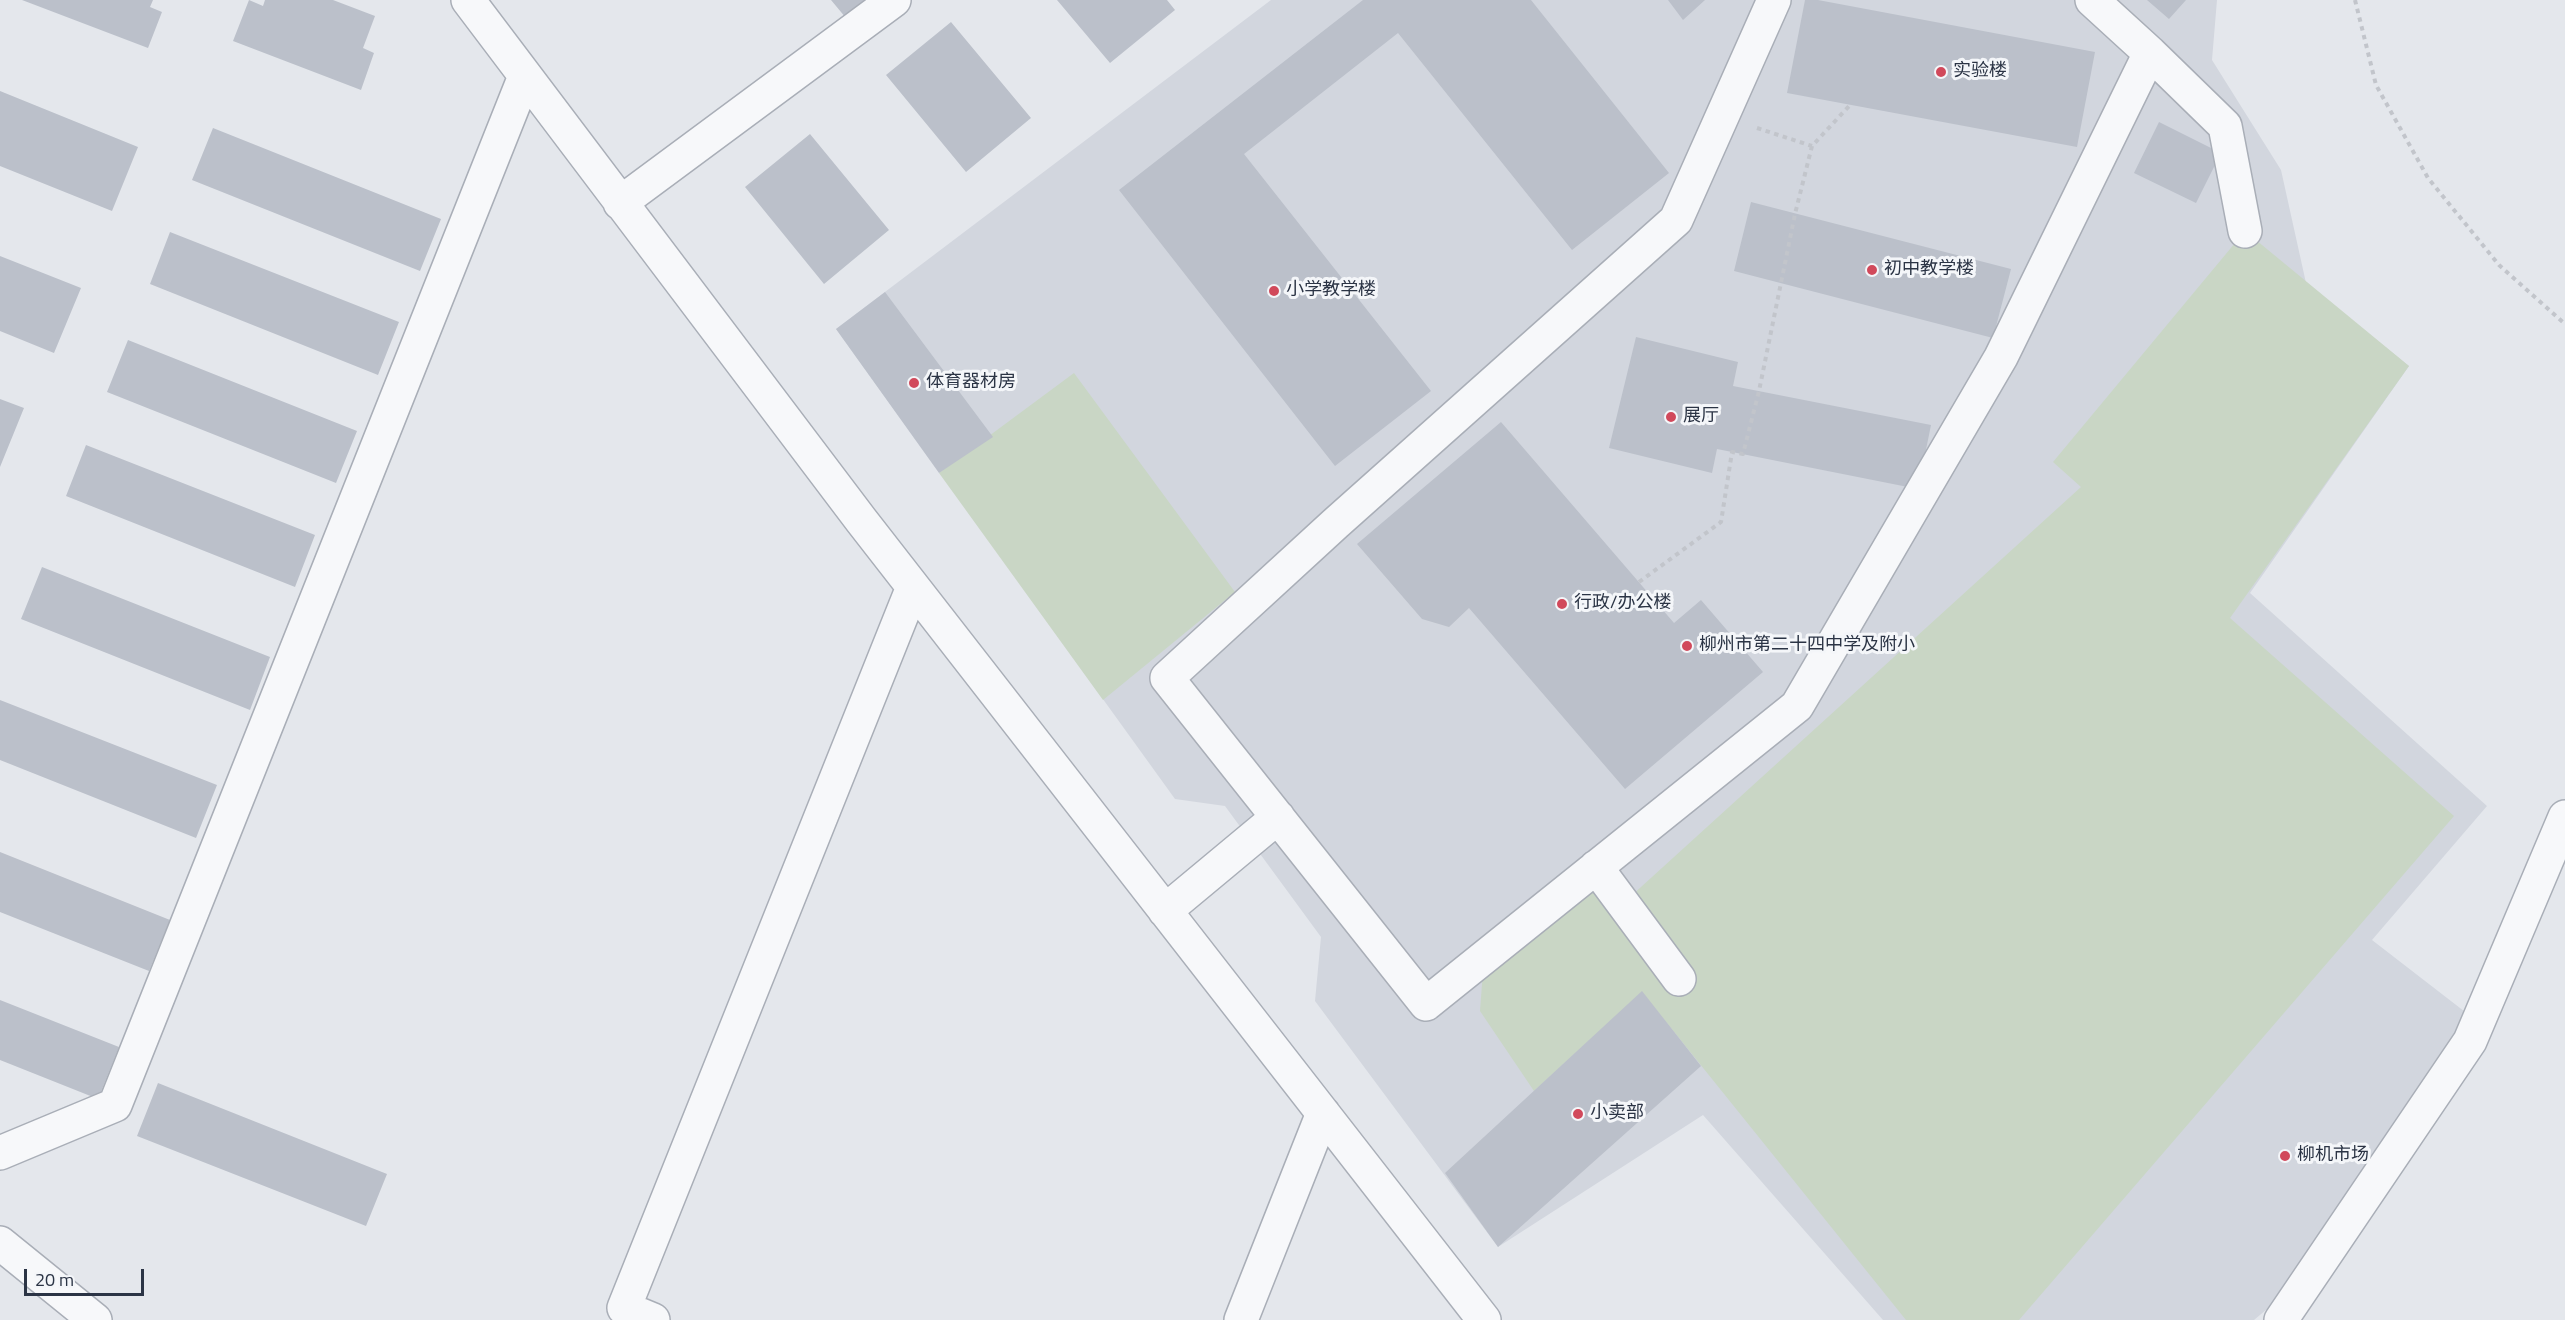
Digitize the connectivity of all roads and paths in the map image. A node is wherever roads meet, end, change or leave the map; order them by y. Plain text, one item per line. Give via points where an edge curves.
1 (468, 0) edge
2 (894, 0) edge
3 (1774, 0) edge
4 (2092, 0) edge
5 (2355, 0) edge
6 (2150, 53) junction
7 (525, 76) junction
8 (1850, 105) dead end
9 (1722, 117) junction
10 (1812, 146) junction
11 (620, 202) junction
12 (2245, 231) dead end
13 (2565, 324) edge
14 (1639, 582) dead end
15 (913, 587) junction
16 (1278, 817) junction
17 (2565, 817) edge
18 (1596, 867) junction
19 (1165, 910) junction
20 (1679, 979) dead end
21 (1323, 1113) junction
22 (0, 1153) edge
23 (0, 1243) edge
24 (2288, 1318) edge
25 (95, 1320) edge
26 (653, 1320) edge
27 (1241, 1320) edge
28 (1484, 1320) edge

1 - 7 street
2 - 11 street
3 - 9 street
4 - 6 street
5 - 13 path via 2376,85 2428,178 2499,265
6 - 12 street via 2225,126
6 - 18 street via 2001,357 1797,706
7 - 11 street
7 - 22 street via 115,1105
8 - 10 path
9 - 10 path
9 - 16 street via 1676,220 1167,678
10 - 14 path via 1759,391 1743,454 1732,452 1721,522
11 - 15 street
15 - 19 street
15 - 26 street via 624,1308
16 - 18 street via 1426,1004
16 - 19 street
17 - 24 street via 2470,1041
18 - 20 street
19 - 21 street
21 - 27 street
21 - 28 street
23 - 25 street

